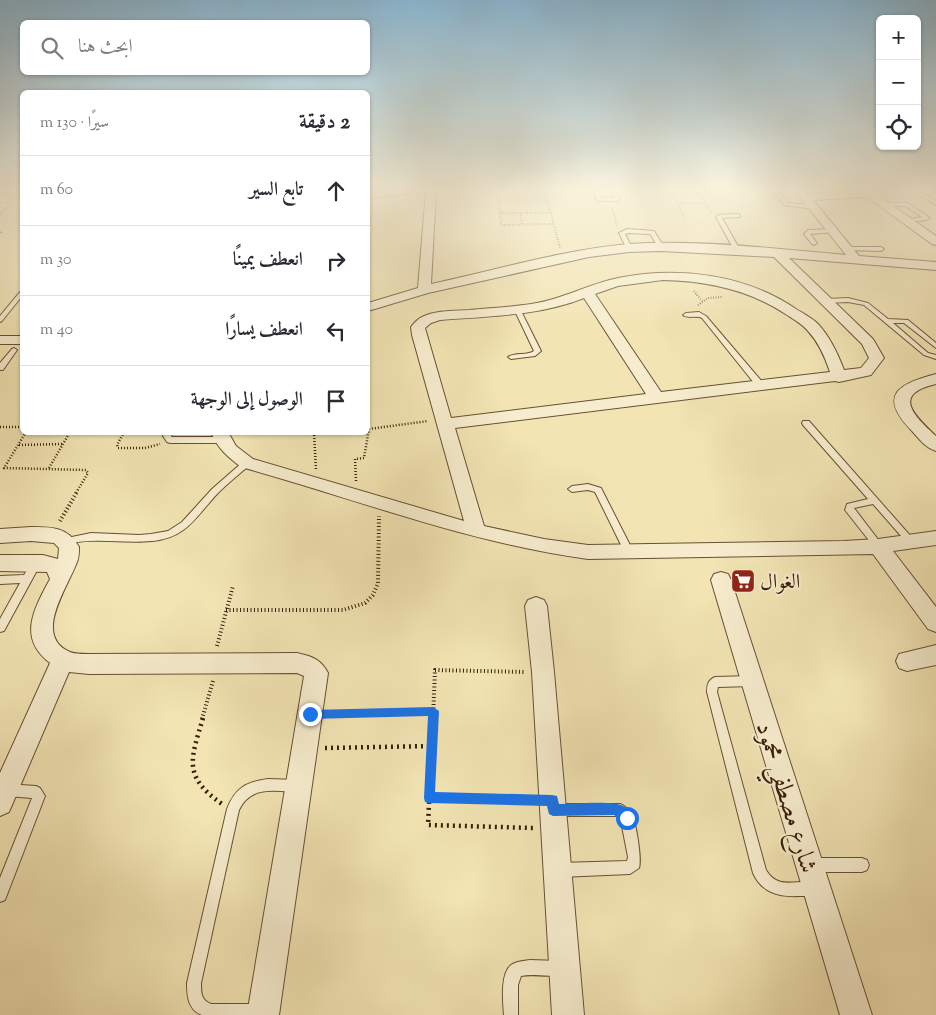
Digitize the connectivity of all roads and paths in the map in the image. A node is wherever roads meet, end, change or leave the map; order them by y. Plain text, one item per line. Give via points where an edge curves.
1 (427, 238) edge
2 (557, 238) edge
3 (625, 238) edge
4 (656, 238) edge
5 (731, 238) edge
6 (810, 238) edge
7 (839, 238) edge
8 (814, 243) dead end
9 (661, 247) junction
10 (629, 248) junction
11 (848, 249) junction
12 (882, 249) dead end
13 (737, 250) junction
14 (777, 253) junction
15 (562, 258) junction
16 (856, 260) junction
17 (936, 266) edge
18 (424, 290) junction
19 (588, 293) junction
20 (758, 293) junction
21 (20, 295) edge
22 (826, 301) junction
23 (370, 305) edge
24 (517, 309) junction
25 (695, 314) junction
26 (686, 315) dead end
27 (0, 320) edge
28 (888, 321) junction
29 (0, 340) edge
30 (18, 345) edge
31 (936, 346) edge
32 (511, 357) dead end
33 (936, 357) edge
34 (0, 368) edge
35 (839, 377) junction
36 (936, 379) edge
37 (761, 386) junction
38 (657, 398) junction
39 (445, 422) junction
40 (806, 423) dead end
41 (0, 427) edge
42 (20, 428) edge
43 (370, 429) edge
44 (24, 435) edge
45 (68, 435) edge
46 (123, 435) edge
47 (314, 435) edge
48 (368, 435) edge
49 (169, 436) edge
50 (220, 436) edge
51 (63, 444) junction
52 (19, 445) junction
53 (936, 445) edge
54 (247, 463) junction
55 (49, 468) junction
56 (317, 483) junction
57 (572, 489) dead end
58 (357, 495) junction
59 (379, 501) junction
60 (875, 501) junction
61 (476, 530) junction
62 (0, 536) edge
63 (60, 538) junction
64 (936, 538) edge
65 (911, 542) junction
66 (878, 546) junction
67 (628, 551) junction
68 (0, 563) edge
69 (31, 571) junction
70 (59, 577) junction
71 (0, 580) edge
72 (721, 580) dead end
73 (233, 586) dead end
74 (536, 606) dead end
75 (226, 610) junction
76 (936, 623) edge
77 (0, 628) edge
78 (936, 655) edge
79 (63, 660) junction
80 (907, 662) dead end
81 (215, 663) junction
82 (543, 672) junction
83 (752, 681) junction
84 (433, 711) junction
85 (310, 714) junction
86 (432, 746) junction
87 (305, 749) junction
88 (5, 785) edge
89 (299, 786) junction
90 (429, 798) junction
91 (233, 809) junction
92 (553, 813) junction
93 (862, 865) dead end
94 (558, 870) junction
95 (813, 877) junction
96 (0, 895) edge
97 (565, 968) junction
98 (263, 1013) edge
99 (511, 1015) edge
100 (568, 1015) edge
101 (856, 1015) edge

1 - 18 street
2 - 15 path
3 - 10 lane
4 - 9 lane
5 - 13 lane
6 - 8 lane
7 - 11 street
9 - 10 street
9 - 13 street
10 - 15 street
11 - 12 lane
11 - 16 street
13 - 14 street
14 - 16 street
14 - 22 street
15 - 18 street
16 - 17 street
18 - 23 street
19 - 20 street via 615,282 647,277 721,282
19 - 24 street via 568,301
19 - 38 street
20 - 25 path via 708,298 698,305
20 - 35 street via 789,309 814,328 830,350
21 - 27 lane
22 - 28 lane via 848,300 866,304
22 - 35 street via 868,342 877,358 866,372
24 - 32 lane via 538,351 533,355
24 - 39 street via 439,316 418,327
25 - 26 lane
25 - 37 lane via 704,317
28 - 31 lane via 906,321
28 - 33 lane via 926,354
29 - 30 street
30 - 34 lane
35 - 37 street
36 - 53 street via 914,384 905,390 902,397 902,406 908,416
37 - 38 street
38 - 39 street
39 - 43 path
39 - 61 street
40 - 60 lane
41 - 42 path
44 - 52 path
45 - 51 path
46 - 49 path via 118,448 145,448
47 - 56 path
48 - 58 path via 364,458 356,459
49 - 50 lane
50 - 54 street via 230,450
51 - 52 path
51 - 55 path
52 - 55 path via 4,468
54 - 56 street
54 - 63 lane via 190,519 170,534
55 - 63 path via 80,469 88,473
56 - 58 street
57 - 67 lane via 588,487 598,490
58 - 59 street
59 - 61 street
59 - 75 path via 378,583 376,593 368,602 343,610
60 - 65 lane
60 - 66 lane via 850,506 849,510
61 - 67 street via 504,539 560,549
62 - 63 street
63 - 70 street via 70,547
64 - 65 street
65 - 66 street
66 - 67 street
66 - 76 street
68 - 69 street
69 - 70 street via 54,566
69 - 71 lane
69 - 77 lane
70 - 79 street via 41,614 39,633 46,650
72 - 83 street, شارع مصطفي محمود
73 - 75 path
74 - 82 street
75 - 81 path
78 - 80 street
79 - 81 street via 89,664
79 - 88 street
81 - 85 street via 308,665 316,673
81 - 91 path via 192,756 196,779 205,792
82 - 84 path via 435,670
82 - 92 street
83 - 95 street, شارع مصطفي محمود
83 - 95 lane via 715,682 712,692 760,872 771,887
84 - 85 path
84 - 86 path
85 - 87 street
86 - 87 path
86 - 90 path
87 - 89 street
88 - 96 lane via 32,790 39,796
89 - 91 lane via 246,789 237,798
89 - 98 street
90 - 92 path
90 - 92 path via 428,826
91 - 98 lane via 194,983 194,997 200,1007 211,1011
92 - 94 street
92 - 94 lane via 620,810 627,818 634,857 630,867
93 - 95 lane
94 - 97 street
95 - 101 street, شارع مصطفي محمود
97 - 99 lane via 516,969 510,983
97 - 100 street

